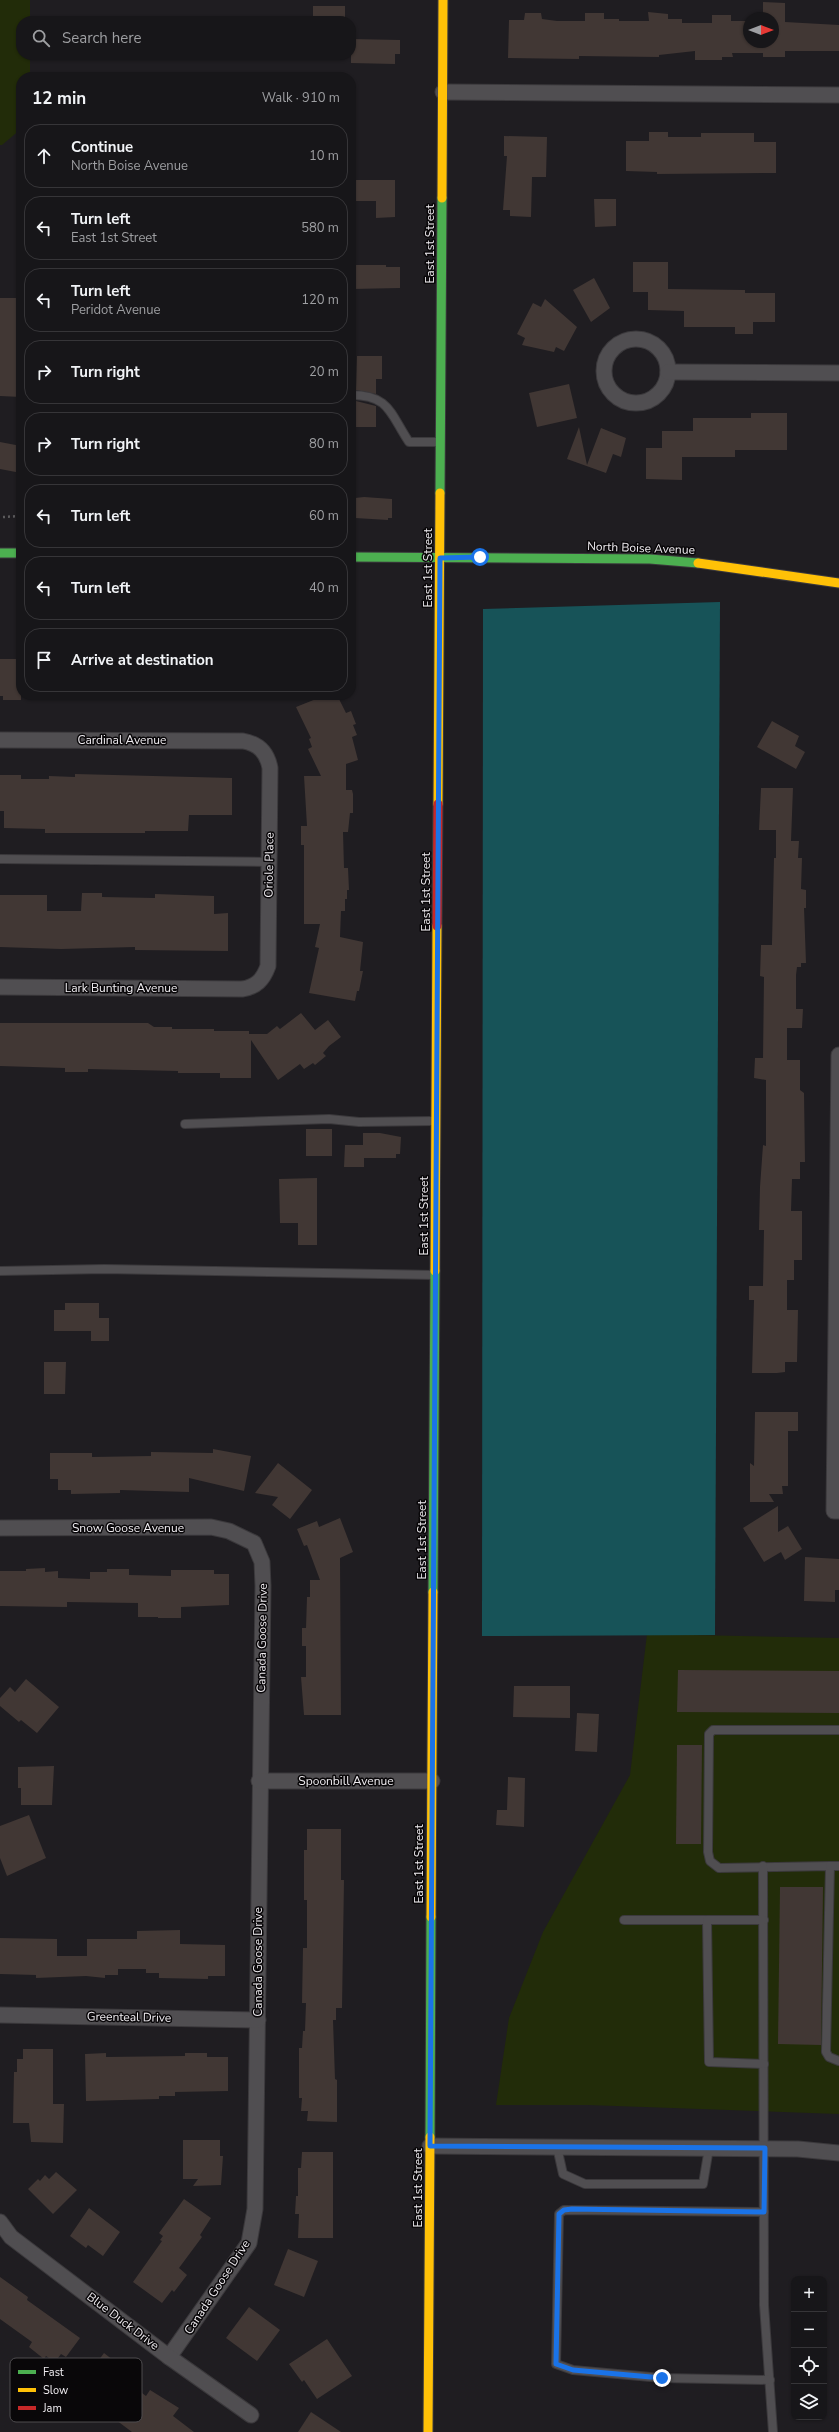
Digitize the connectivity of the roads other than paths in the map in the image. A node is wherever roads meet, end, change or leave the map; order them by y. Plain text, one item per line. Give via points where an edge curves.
1 (443, 0) edge
2 (443, 92) junction
3 (839, 95) edge
4 (668, 372) junction
5 (839, 373) edge
6 (356, 394) edge
7 (440, 442) junction
8 (0, 553) edge
9 (16, 553) edge
10 (356, 557) edge
11 (440, 558) junction
12 (839, 583) edge
13 (0, 740) edge
14 (243, 741) joint
15 (0, 859) edge
16 (269, 862) junction
17 (0, 987) edge
18 (242, 989) joint
19 (839, 1054) edge
20 (437, 1120) junction
21 (185, 1124) dead end
22 (0, 1271) edge
23 (436, 1275) junction
24 (837, 1511) edge
25 (0, 1528) edge
26 (254, 1542) joint
27 (839, 1730) edge
28 (259, 1781) junction
29 (432, 1781) junction
30 (763, 1866) junction
31 (830, 1866) junction
32 (839, 1866) edge
33 (624, 1920) dead end
34 (707, 1920) junction
35 (764, 1920) junction
36 (0, 2015) edge
37 (258, 2020) junction
38 (839, 2061) edge
39 (764, 2064) junction
40 (430, 2146) junction
41 (557, 2147) junction
42 (709, 2148) junction
43 (765, 2148) junction
44 (839, 2153) edge
45 (764, 2212) junction
46 (0, 2222) edge
47 (169, 2357) junction
48 (770, 2380) junction
49 (251, 2415) dead end
50 (428, 2432) edge
51 (773, 2432) edge

1 - 2 main road, East 1st Street
2 - 3 street
2 - 7 main road, East 1st Street
4 - 4 street via 666,360 660,349 650,342 638,339 616,346 605,367 606,379 611,390 620,398 632,402 643,402 654,397 663,389
4 - 5 street
6 - 7 lane via 368,395 383,402 409,442
7 - 11 main road, East 1st Street
8 - 9 main road
10 - 11 main road, North Boise Avenue
11 - 12 main road, North Boise Avenue via 650,559 713,564
11 - 20 main road, East 1st Street
13 - 14 street, Cardinal Avenue
14 - 16 street, Oriole Place via 253,743 263,750 268,760
15 - 16 lane
16 - 18 street, Oriole Place via 268,966 265,976 258,984
17 - 18 street, Lark Bunting Avenue
19 - 24 street
20 - 21 lane via 359,1122 329,1119
20 - 23 main road, East 1st Street
22 - 23 lane via 127,1269
23 - 29 main road, East 1st Street
25 - 26 street, Snow Goose Avenue via 211,1527 229,1530
26 - 28 street, Canada Goose Drive via 262,1562 263,1586
27 - 30 lane via 713,1730 709,1734 710,1861 719,1868
28 - 29 street, Spoonbill Avenue
28 - 37 street, Canada Goose Drive
29 - 40 main road, East 1st Street
30 - 31 lane
30 - 35 lane
31 - 32 lane
31 - 38 lane via 826,2052 829,2057
33 - 34 lane
34 - 35 lane
34 - 39 lane via 709,2062
35 - 39 lane
36 - 37 street, Greenteal Drive
37 - 47 street, Canada Goose Drive via 256,2209 248,2243
39 - 43 lane
40 - 41 street
40 - 50 main road, East 1st Street
41 - 42 street
41 - 42 lane via 563,2174 585,2184 703,2184
42 - 43 street
43 - 44 street
43 - 45 lane
45 - 48 lane via 764,2305
45 - 48 lane via 564,2210 559,2214 556,2364 573,2370 662,2378
46 - 47 street, Blue Duck Drive via 11,2237
47 - 49 street, Blue Duck Drive
48 - 51 lane

